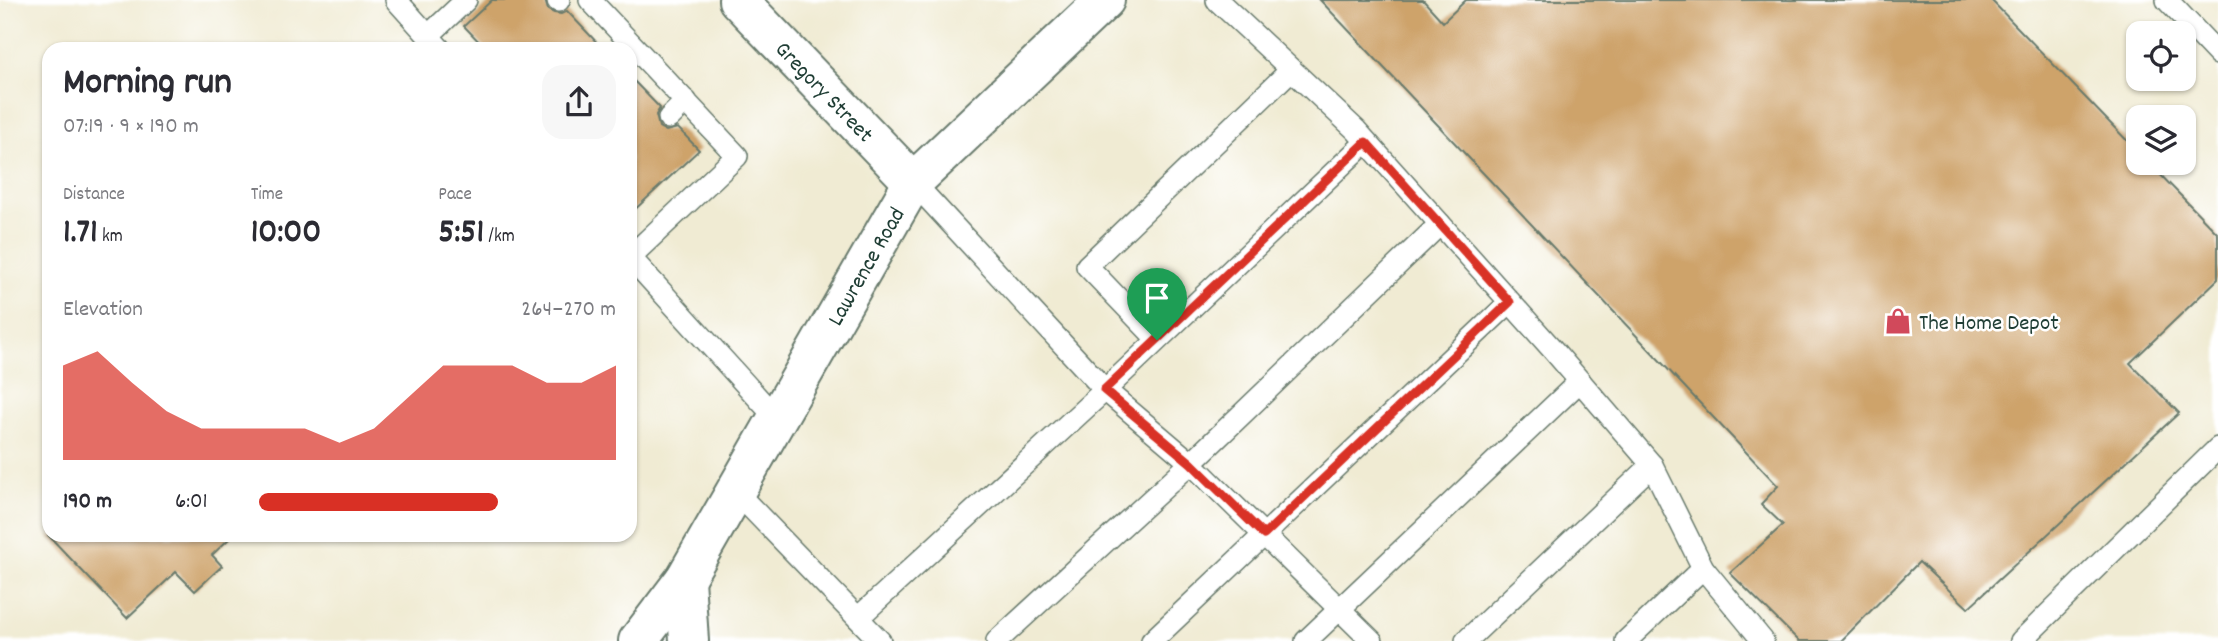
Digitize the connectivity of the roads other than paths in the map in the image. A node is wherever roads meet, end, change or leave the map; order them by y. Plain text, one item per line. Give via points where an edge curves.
1 (396, 0) edge
2 (466, 0) edge
3 (590, 0) edge
4 (738, 0) edge
5 (1105, 0) edge
6 (1217, 0) edge
7 (2167, 0) edge
8 (433, 42) edge
9 (435, 42) edge
10 (621, 42) edge
11 (2218, 54) edge
12 (637, 58) edge
13 (1291, 69) junction
14 (685, 101) junction
15 (668, 117) dead end
16 (1366, 142) junction
17 (913, 182) junction
18 (1440, 224) junction
19 (637, 250) edge
20 (637, 265) edge
21 (1510, 302) junction
22 (1157, 340) junction
23 (1580, 381) junction
24 (1104, 390) junction
25 (777, 419) junction
26 (2218, 448) edge
27 (1191, 463) junction
28 (1652, 465) junction
29 (735, 491) junction
30 (1264, 535) junction
31 (1703, 568) junction
32 (685, 579) junction
33 (1339, 608) junction
34 (858, 618) junction
35 (638, 641) edge
36 (689, 641) edge
37 (880, 641) edge
38 (997, 641) edge
39 (1152, 641) edge
40 (1306, 641) edge
41 (1372, 641) edge
42 (1466, 641) edge
43 (1626, 641) edge
44 (1763, 641) edge
45 (2021, 641) edge

1 - 8 lane
2 - 9 lane
3 - 10 lane
4 - 17 street, Gregory Street
5 - 17 street, Lawrence Road
6 - 13 lane
7 - 11 lane
12 - 14 lane
13 - 16 lane
13 - 22 lane via 1087,266
14 - 15 lane
14 - 19 lane via 737,156
16 - 18 lane
16 - 22 lane
17 - 24 lane
17 - 25 street, Lawrence Road
18 - 21 lane
18 - 27 lane
20 - 25 lane
21 - 23 lane
21 - 30 lane
22 - 24 lane
23 - 28 lane
23 - 33 lane
24 - 27 lane
24 - 34 lane
25 - 29 street, Lawrence Road
26 - 45 lane
27 - 30 lane
27 - 38 lane
28 - 31 lane
28 - 42 lane
29 - 32 street, Lawrence Road
29 - 34 lane
30 - 33 lane
30 - 39 lane
31 - 43 lane
31 - 44 lane
32 - 35 street, Lawrence Road
32 - 36 street
33 - 40 lane
33 - 41 lane
34 - 37 lane

